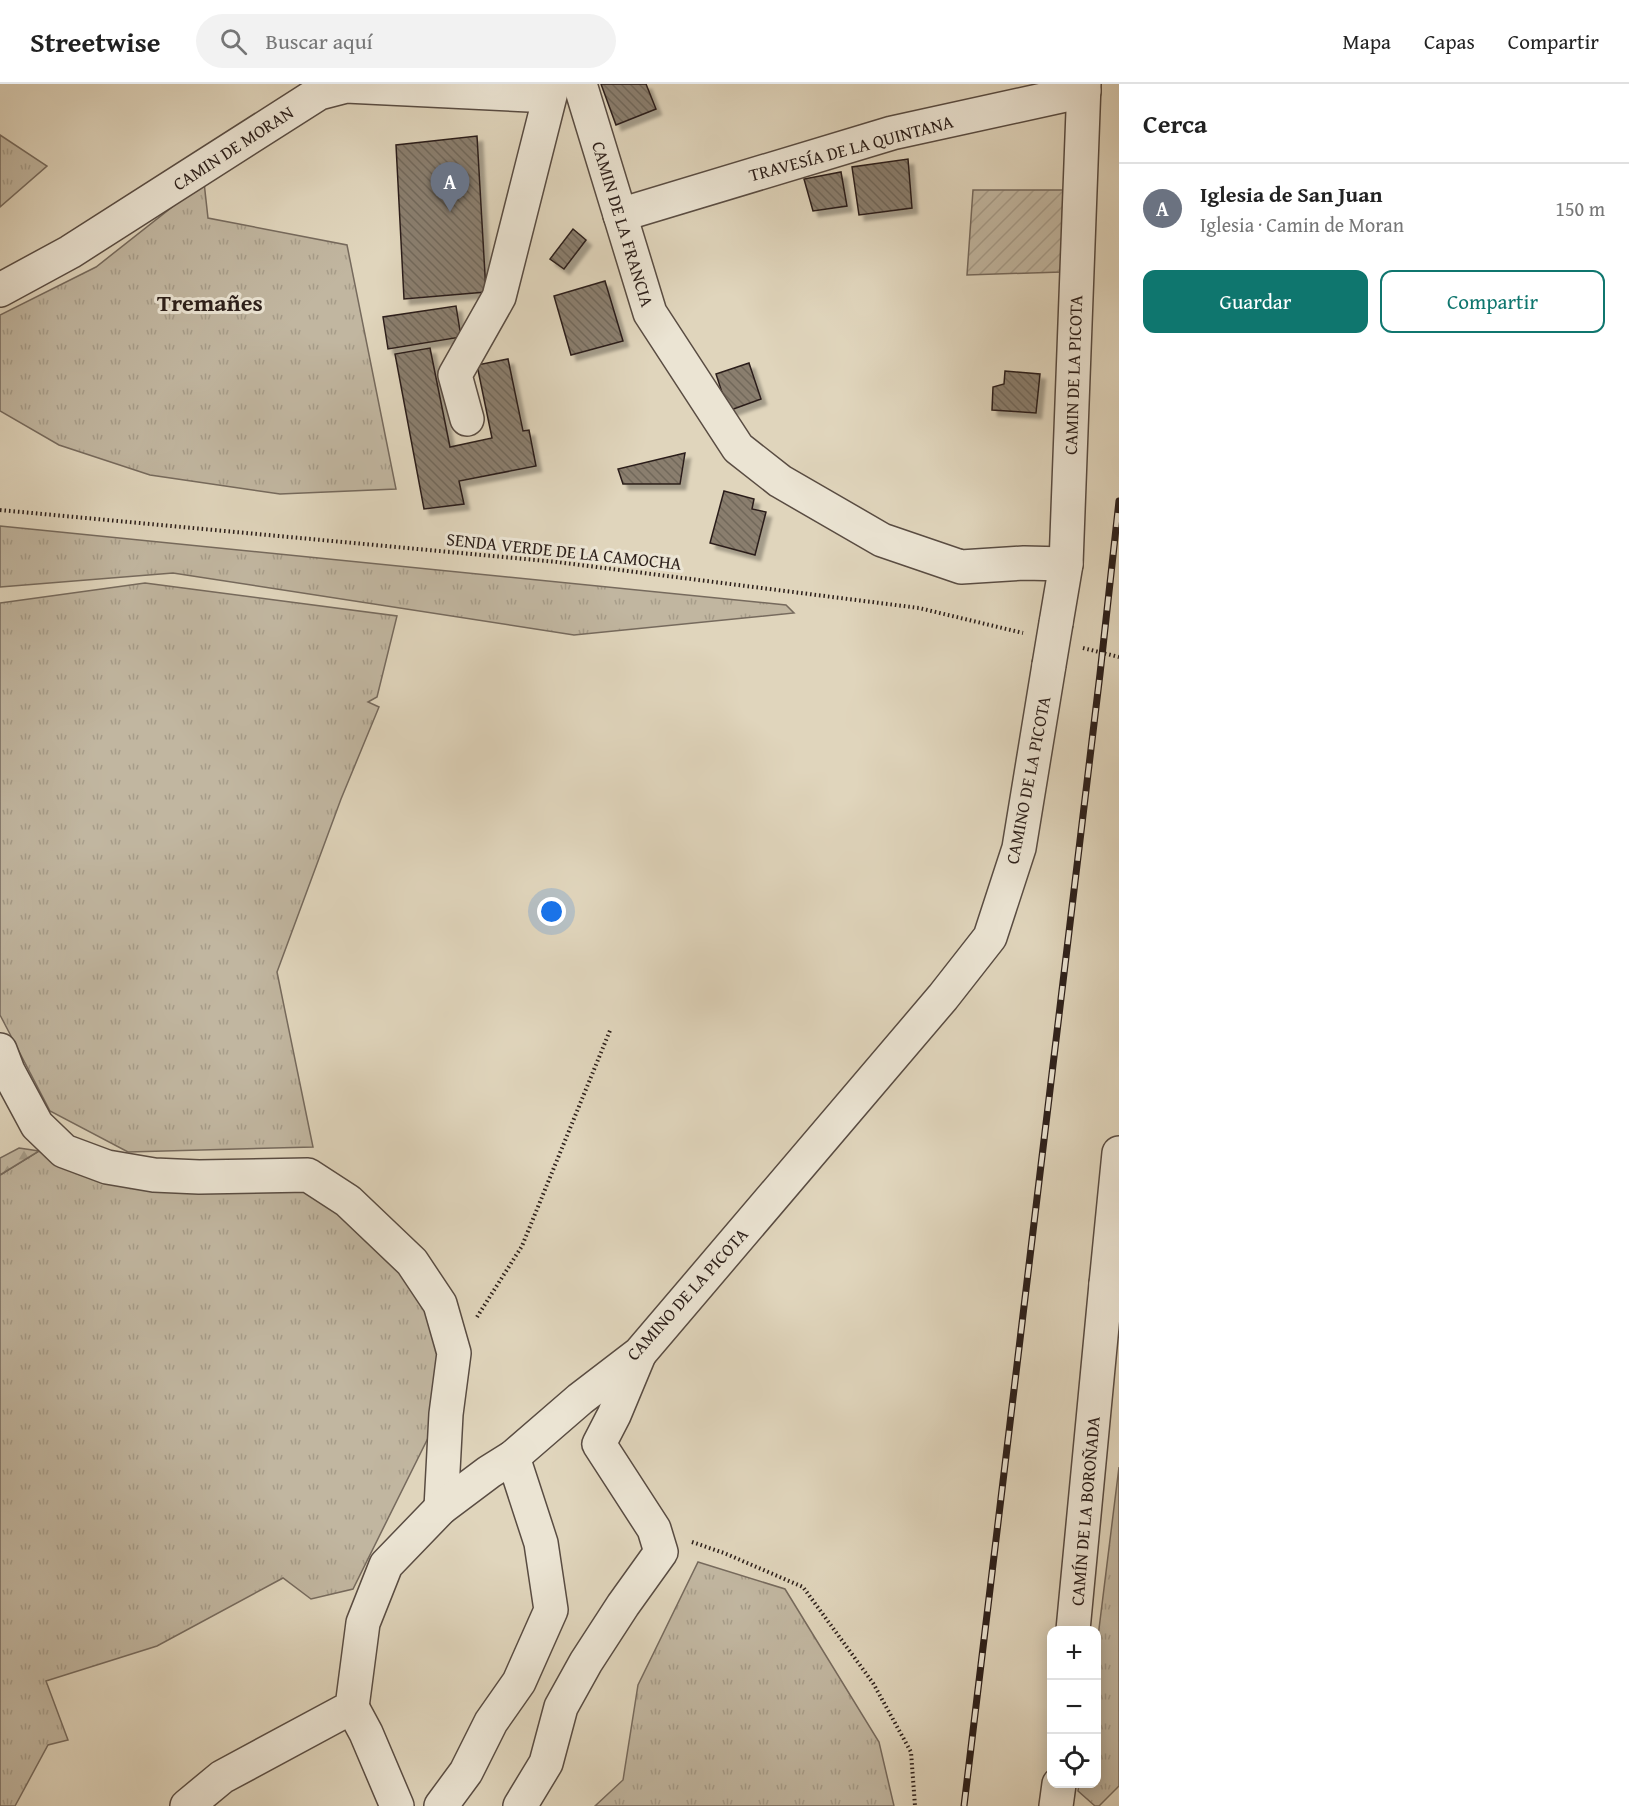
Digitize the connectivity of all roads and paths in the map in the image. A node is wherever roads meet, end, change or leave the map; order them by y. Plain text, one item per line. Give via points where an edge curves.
1 (580, 84) edge
2 (1084, 87) edge
3 (551, 90) edge
4 (620, 215) junction
5 (0, 290) edge
6 (467, 419) dead end
7 (0, 510) edge
8 (1066, 564) junction
9 (1052, 642) junction
10 (1119, 657) edge
11 (611, 1028) dead end
12 (0, 1050) edge
13 (1119, 1153) edge
14 (1113, 1285) edge
15 (454, 1353) junction
16 (640, 1353) junction
17 (513, 1457) junction
18 (441, 1508) junction
19 (654, 1529) junction
20 (1073, 1626) edge
21 (352, 1707) junction
22 (1058, 1788) edge
23 (187, 1806) edge
24 (397, 1806) edge
25 (441, 1806) edge
26 (520, 1806) edge
27 (915, 1806) edge
28 (1056, 1806) edge

1 - 4 street, CAMIN DE LA FRANCIA
2 - 4 street, TRAVESÍA DE LA QUINTANA via 892,133
2 - 8 street, CAMIN DE LA PICOTA
3 - 5 street, CAMIN DE MORAN via 346,86 319,93 70,252
3 - 6 street via 499,297 455,375
4 - 8 street, CAMIN DE LA FRANCIA via 650,313 738,448 763,468 882,540 961,567
7 - 9 path, SENDA VERDE DE LA CAMOCHA via 557,562 919,608
8 - 9 street, CAMIN DE LA PICOTA
9 - 10 path, SENDA VERDE DE LA CAMOCHA
9 - 16 street, CAMINO DE LA PICOTA via 1019,848 990,937
11 - 15 path via 522,1246
12 - 15 street via 37,1125 64,1151 107,1167 154,1174 308,1175 348,1201 412,1262 440,1304
13 - 14 street, CAMÍN DE LA BOROÑADA
14 - 20 street, CAMÍN DE LA BOROÑADA
15 - 18 street
16 - 17 street, CAMINO DE LA PICOTA
16 - 19 street via 599,1444
17 - 18 street, CAMINO DE LA PICOTA
17 - 25 street via 541,1543 551,1610 519,1682 491,1722 466,1772
18 - 21 street, CAMINO DE LA PICOTA via 386,1564 363,1623
19 - 26 street via 661,1552 623,1605 561,1707 546,1763
19 - 27 path via 803,1587 873,1683 911,1752
21 - 23 street via 222,1777
21 - 24 street
22 - 28 street

